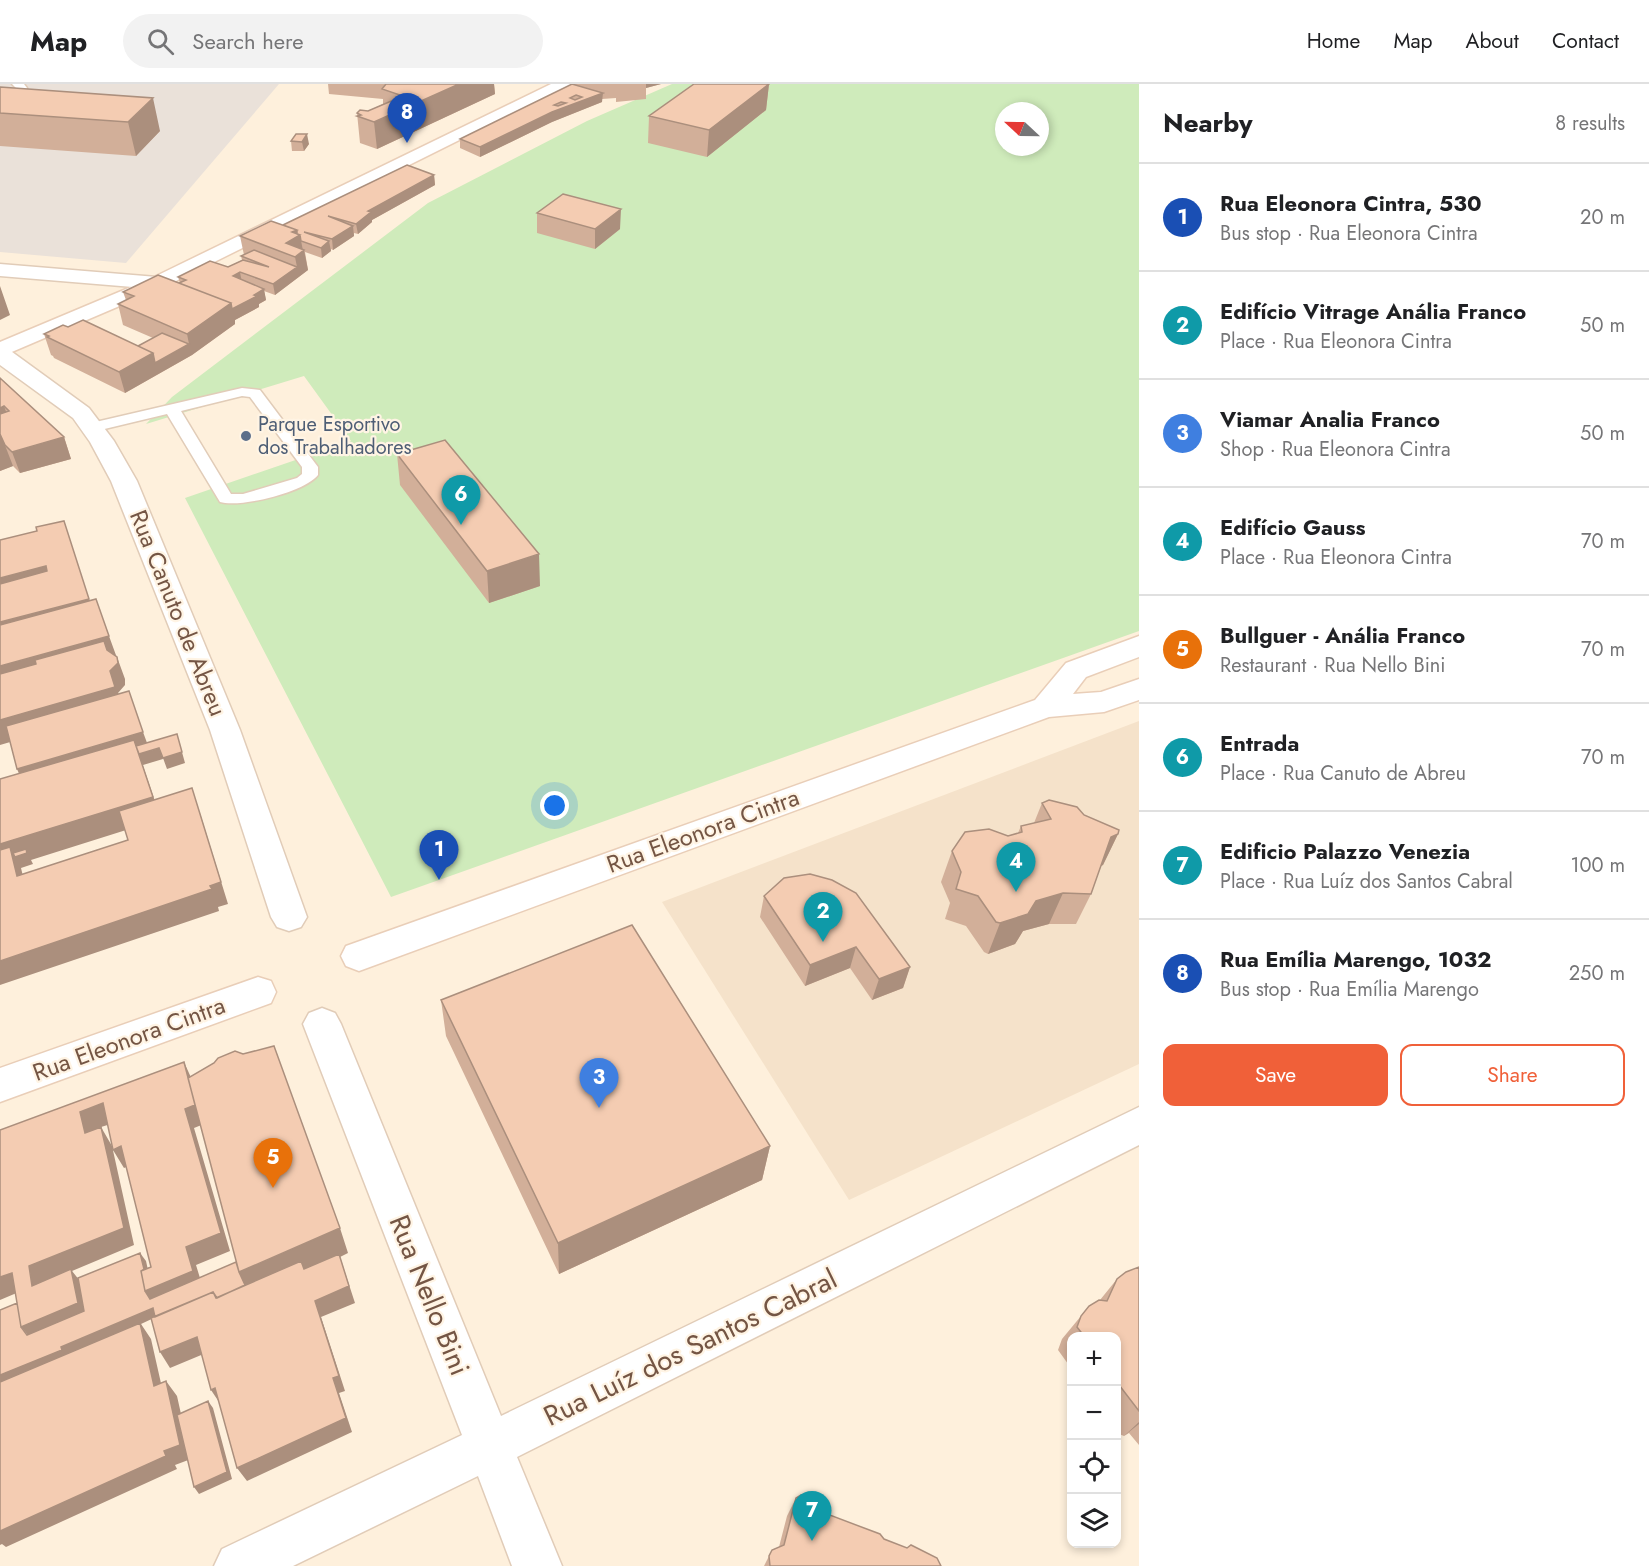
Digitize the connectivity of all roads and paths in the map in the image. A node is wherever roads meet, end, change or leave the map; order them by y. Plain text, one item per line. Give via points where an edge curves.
1 (564, 84) edge
2 (0, 86) edge
3 (20, 86) edge
4 (12, 120) edge
5 (0, 270) edge
6 (157, 283) junction
7 (0, 350) edge
8 (0, 354) edge
9 (171, 409) junction
10 (92, 428) junction
11 (1139, 646) edge
12 (1139, 689) edge
13 (1046, 707) junction
14 (289, 917) dead end
15 (360, 956) dead end
16 (258, 992) dead end
17 (322, 1024) dead end
18 (0, 1085) edge
19 (1139, 1125) edge
20 (490, 1446) junction
21 (239, 1566) edge
22 (537, 1566) edge

1 - 6 street
2 - 3 lane
3 - 4 lane via 21,104
5 - 6 street
6 - 7 street
8 - 10 street, Rua Canuto de Abreu via 81,413
9 - 9 lane via 242,392 255,393 310,467 310,475 303,481 244,499 226,499
9 - 10 lane
10 - 14 street, Rua Canuto de Abreu via 124,481 225,730
11 - 13 street via 1076,670
12 - 13 street, Rua Eleonora Cintra via 1104,702
13 - 15 street, Rua Eleonora Cintra
16 - 18 street, Rua Eleonora Cintra
17 - 20 street, Rua Nello Bini
19 - 20 street, Rua Luíz dos Santos Cabral
20 - 21 street, Rua Luíz dos Santos Cabral
20 - 22 street, Rua Nello Bini

